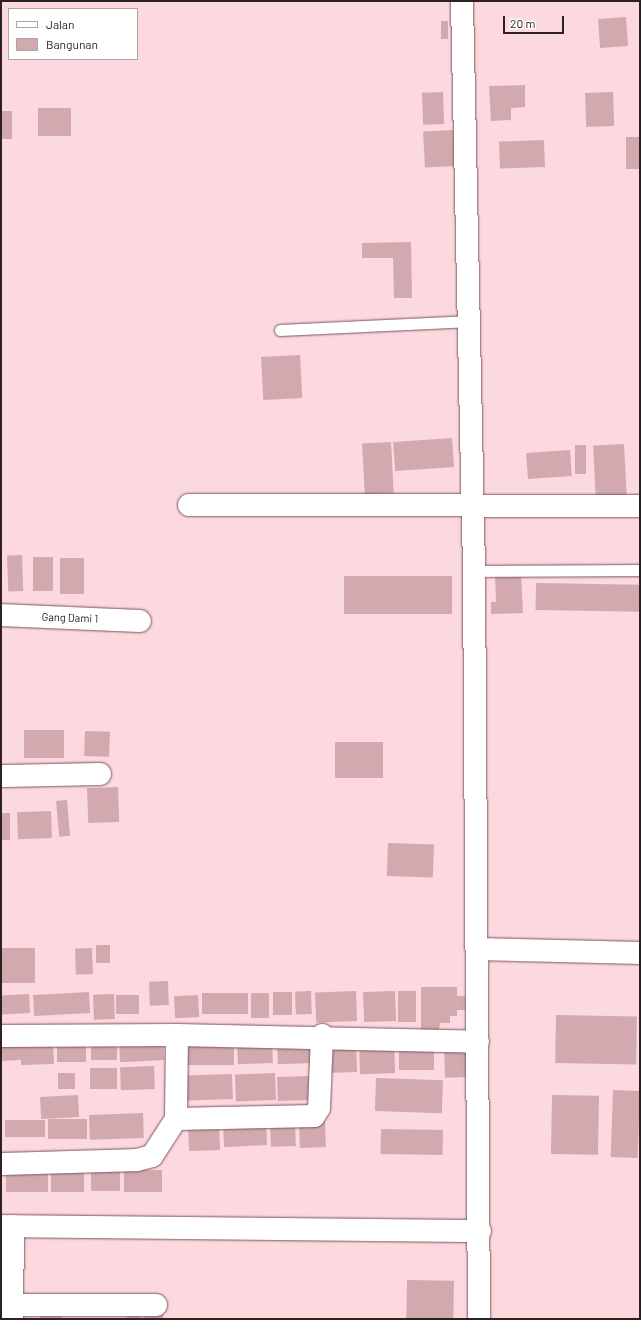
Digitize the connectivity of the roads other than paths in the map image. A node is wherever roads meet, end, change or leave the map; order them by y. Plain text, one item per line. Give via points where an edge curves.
1 (462, 1) edge
2 (471, 321) junction
3 (280, 330) dead end
4 (189, 505) dead end
5 (473, 505) junction
6 (640, 506) edge
7 (640, 570) edge
8 (474, 571) junction
9 (1, 615) edge
10 (140, 621) dead end
11 (100, 774) dead end
12 (1, 776) edge
13 (477, 949) junction
14 (640, 953) edge
15 (177, 1035) junction
16 (1, 1036) edge
17 (322, 1036) junction
18 (478, 1042) junction
19 (176, 1119) junction
20 (1, 1164) edge
21 (7, 1226) edge
22 (480, 1231) junction
23 (156, 1306) dead end
24 (8, 1310) edge
25 (479, 1319) edge

1 - 2 street
2 - 3 lane
2 - 5 street
4 - 5 street
5 - 6 street
5 - 8 street
7 - 8 lane
8 - 13 street
9 - 10 street, Gang Dami 1
11 - 12 street
13 - 14 street
13 - 18 street
15 - 16 street
15 - 17 street
15 - 19 street
17 - 18 street
17 - 19 street via 319,1108 314,1116
18 - 22 street
19 - 20 street via 156,1152 145,1159
21 - 22 street
21 - 24 street
22 - 25 street
23 - 24 street

